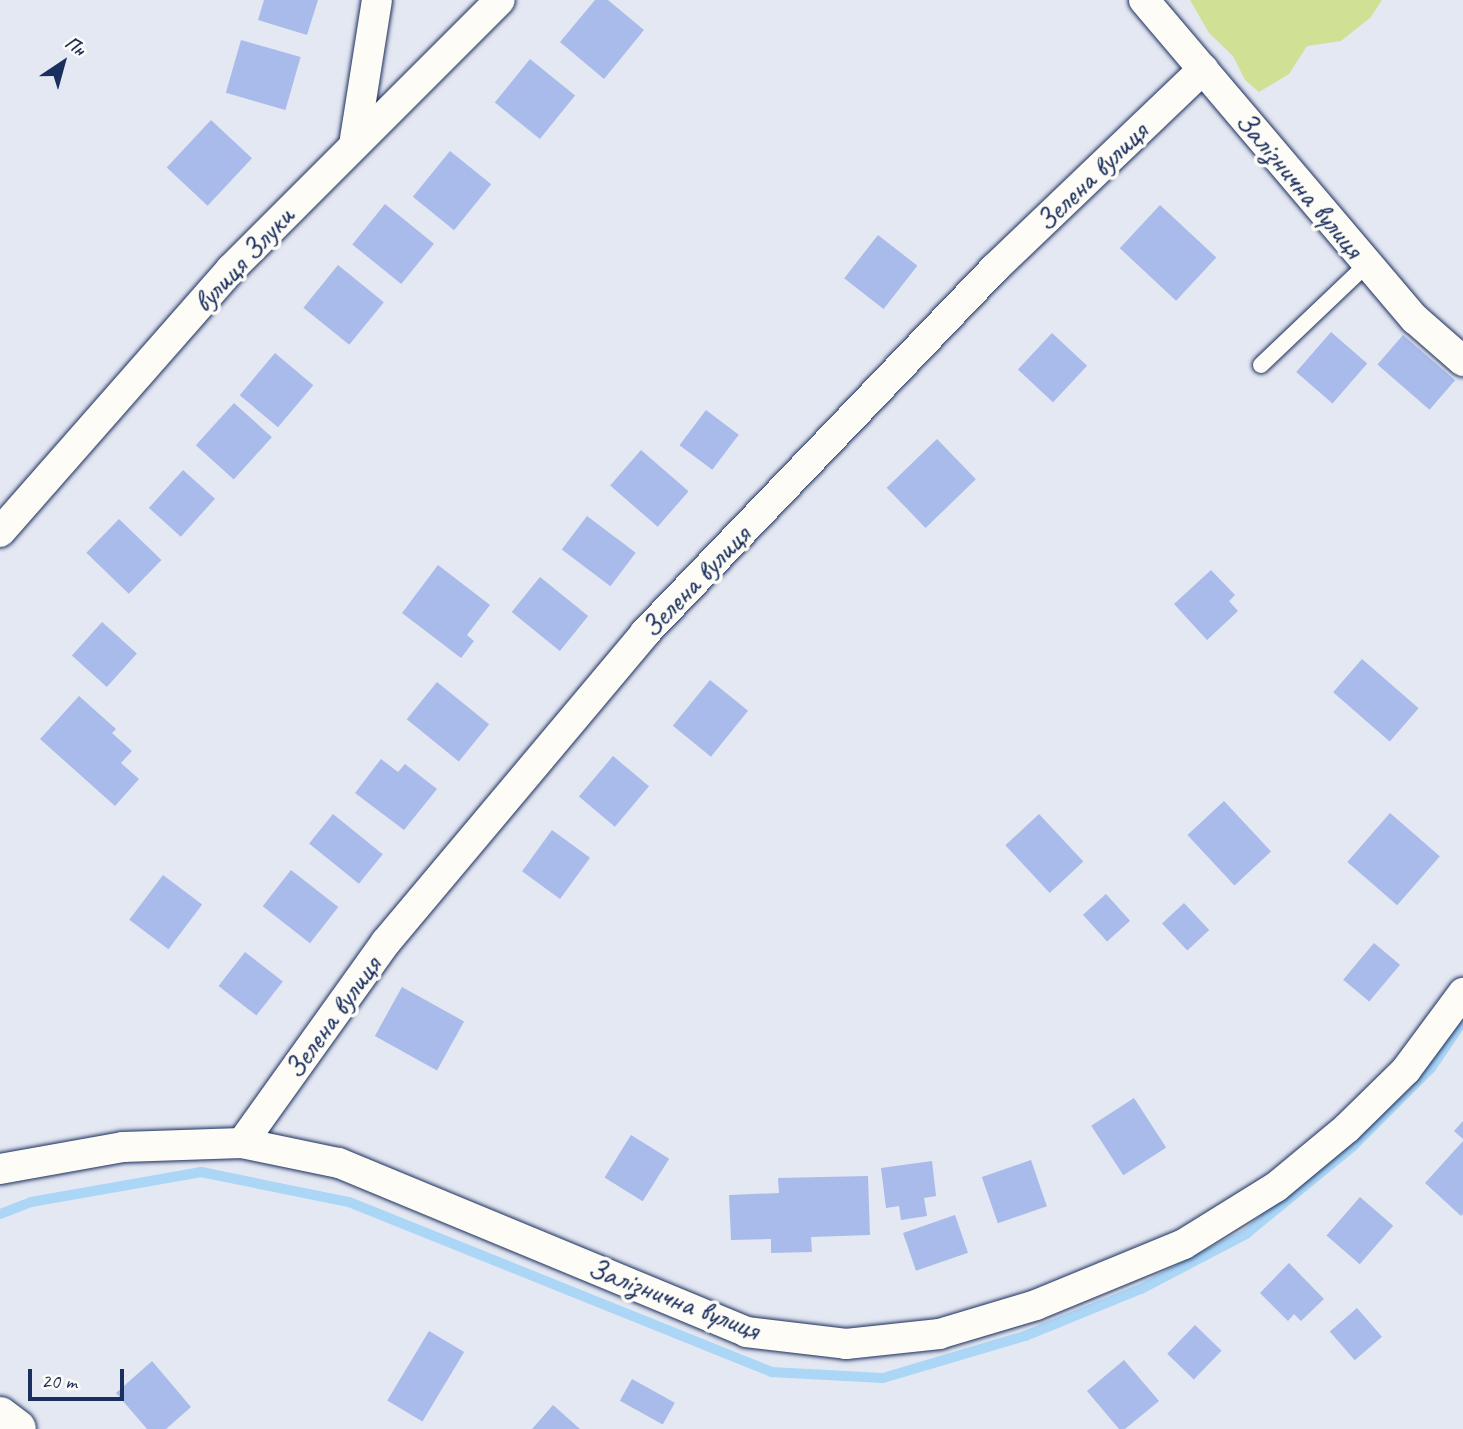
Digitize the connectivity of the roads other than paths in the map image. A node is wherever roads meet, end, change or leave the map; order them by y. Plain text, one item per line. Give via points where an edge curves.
1 (377, 0) edge
2 (500, 0) edge
3 (1144, 0) edge
4 (1203, 69) junction
5 (354, 145) junction
6 (1368, 263) junction
7 (1463, 361) edge
8 (1261, 365) dead end
9 (0, 532) edge
10 (1463, 993) edge
11 (242, 1143) junction
12 (0, 1169) edge
13 (0, 1416) edge
14 (16, 1429) edge

1 - 5 street
2 - 5 street, вулиця Злуки
3 - 4 street, Залізнична вулиця
4 - 6 street, Залізнична вулиця
4 - 11 street, Зелена вулиця via 995,268 645,633 386,942
5 - 9 street, вулиця Злуки via 231,269
6 - 7 street, Залізнична вулиця via 1415,319
6 - 8 lane
10 - 11 street, Залізнична вулиця via 1406,1070 1347,1128 1276,1187 1184,1244 1037,1305 939,1334 846,1344 746,1332 339,1163
11 - 12 street, Залізнична вулиця via 123,1147
13 - 14 main road

